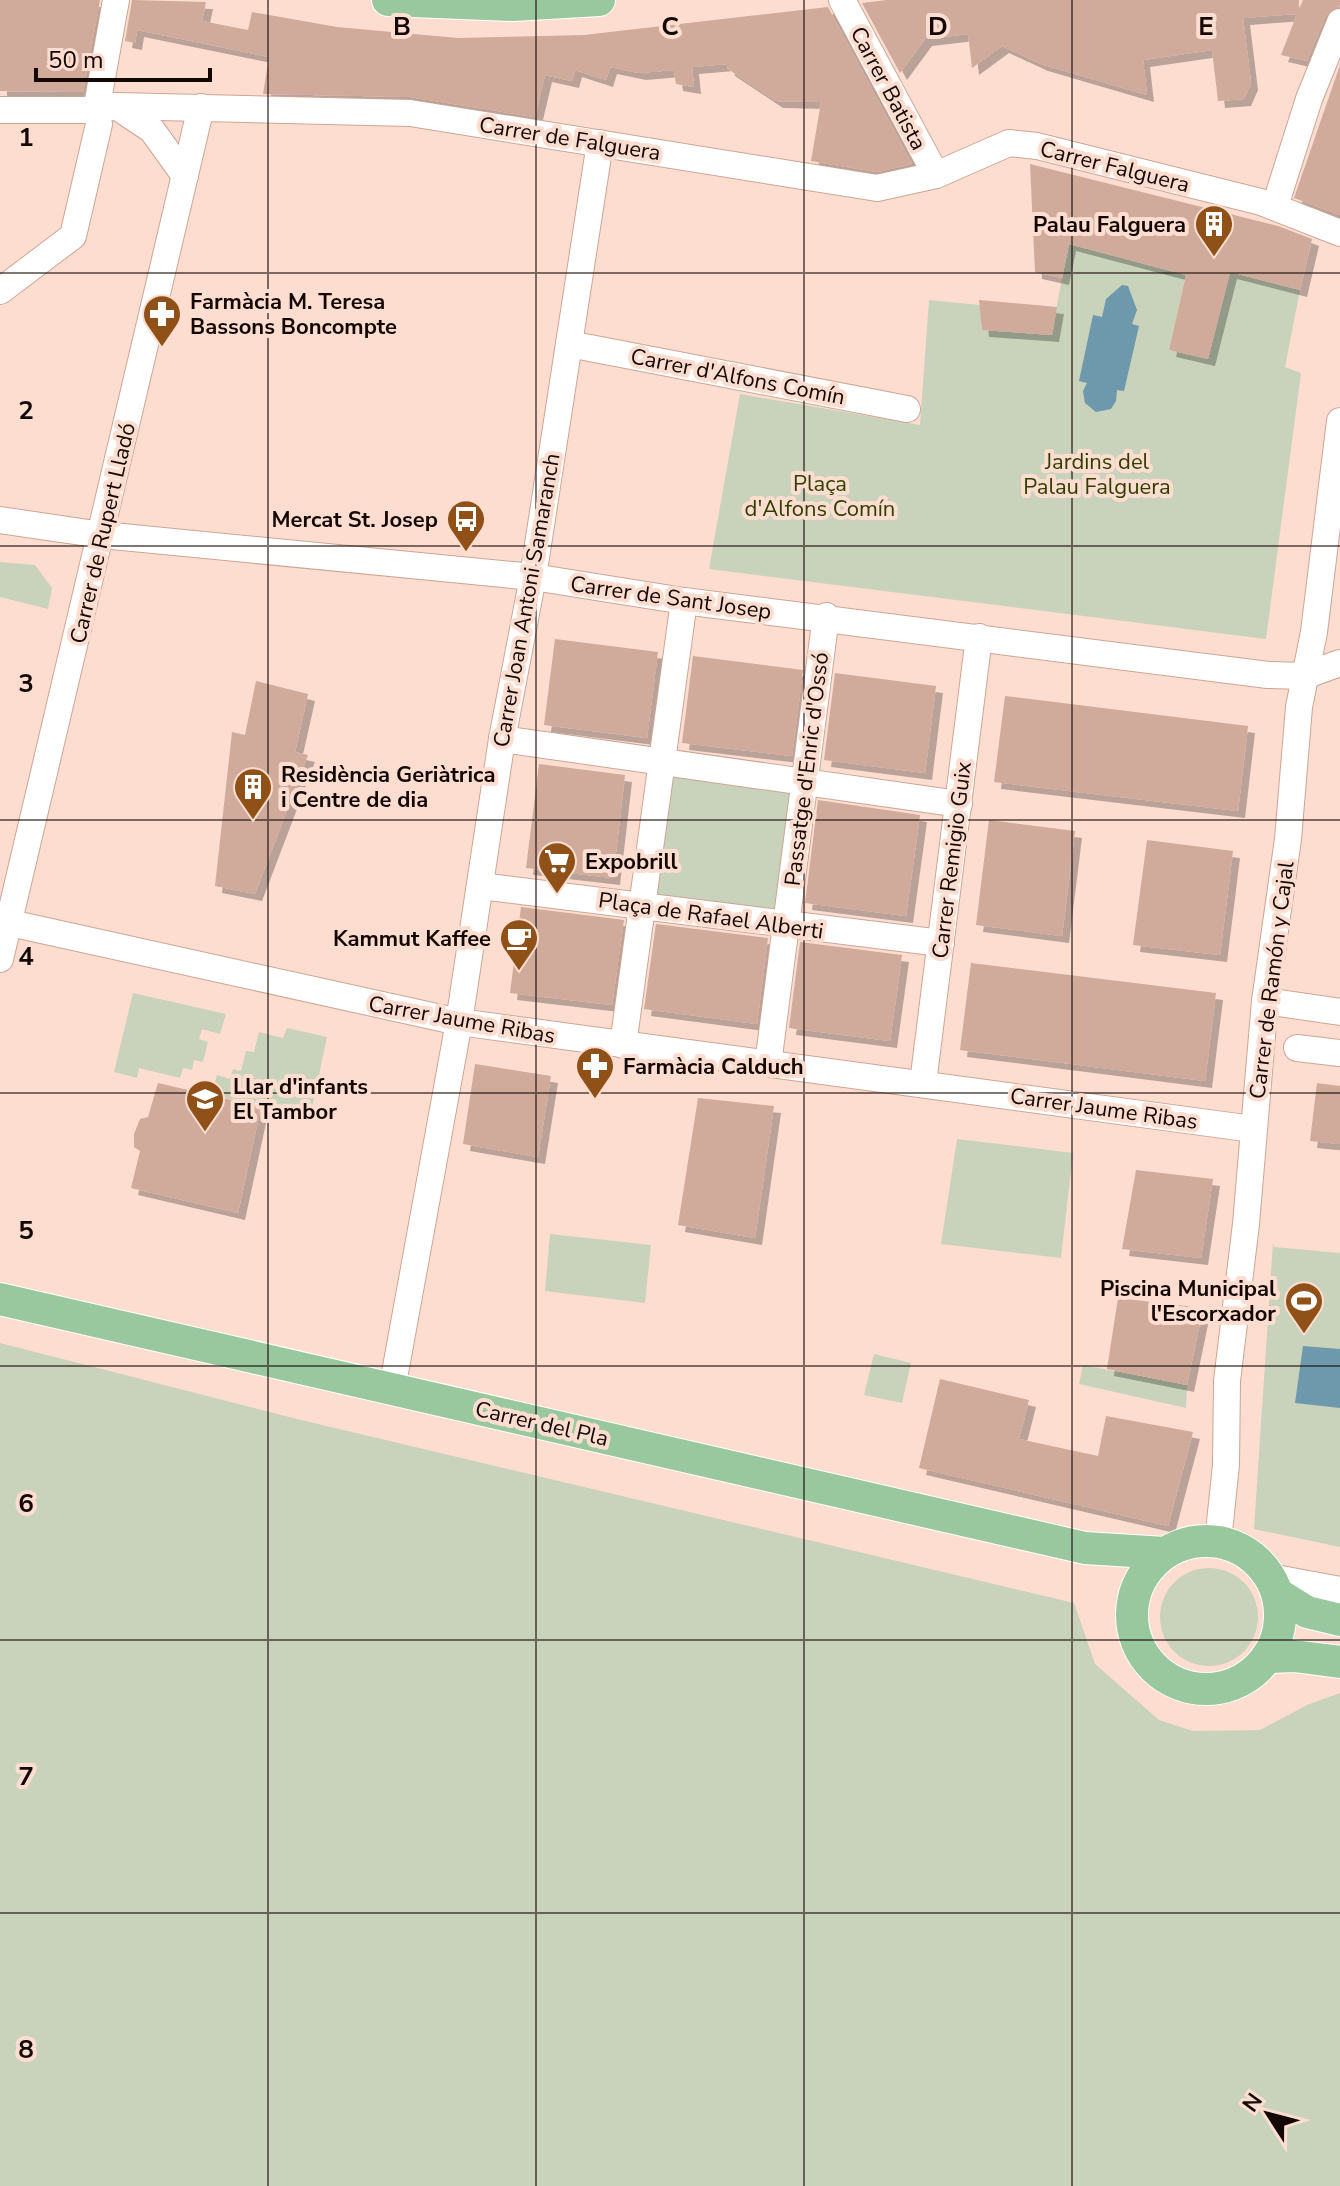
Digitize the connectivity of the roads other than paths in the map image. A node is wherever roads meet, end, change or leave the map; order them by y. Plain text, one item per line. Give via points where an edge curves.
1 (116, 0) edge
2 (388, 0) edge
3 (599, 0) edge
4 (842, 0) edge
5 (427, 2) edge
6 (1340, 22) edge
7 (201, 107) junction
8 (0, 110) edge
9 (104, 110) junction
10 (600, 143) junction
11 (936, 175) junction
12 (185, 176) junction
13 (1275, 206) junction
14 (1340, 233) edge
15 (0, 291) edge
16 (569, 344) junction
17 (907, 409) dead end
18 (1340, 421) edge
19 (0, 520) edge
20 (102, 535) junction
21 (533, 577) junction
22 (684, 601) junction
23 (826, 616) junction
24 (979, 637) junction
25 (1340, 663) edge
26 (1304, 676) junction
27 (502, 739) junction
28 (662, 762) junction
29 (804, 782) junction
30 (959, 804) junction
31 (481, 886) junction
32 (643, 904) junction
33 (10, 923) junction
34 (786, 926) junction
35 (941, 943) junction
36 (0, 959) edge
37 (1265, 1001) junction
38 (1340, 1012) edge
39 (459, 1022) junction
40 (623, 1045) junction
41 (1297, 1048) dead end
42 (1340, 1053) edge
43 (768, 1064) junction
44 (923, 1083) junction
45 (1253, 1129) junction
46 (0, 1299) edge
47 (392, 1389) junction
48 (1218, 1541) junction
49 (1085, 1548) junction
50 (1165, 1553) junction
51 (1274, 1586) junction
52 (1340, 1590) edge
53 (1133, 1600) junction
54 (1340, 1620) edge
55 (1267, 1657) junction
56 (1340, 1662) edge

1 - 9 street
2 - 5 main road
3 - 5 main road
4 - 11 street, Carrer Batista
6 - 13 street
7 - 9 street
7 - 10 street, Carrer de Falguera via 410,113
7 - 12 street, Carrer de Rupert Lladó
8 - 9 street
9 - 12 street via 152,130
9 - 15 street via 73,236
10 - 11 street, Carrer de Falguera via 877,188
10 - 16 street, Carrer Joan Antoni Samaranch
11 - 13 street, Carrer Falguera via 1009,143
12 - 20 street, Carrer de Rupert Lladó
13 - 14 street, Carrer Falguera
16 - 17 street, Carrer d'Alfons Comín
16 - 21 street, Carrer Joan Antoni Samaranch
18 - 26 street, Carrer de Ramón y Cajal
19 - 20 street, Carrer de Sant Josep
20 - 21 street, Carrer de Sant Josep
20 - 33 street, Carrer de Rupert Lladó
21 - 22 street, Carrer de Sant Josep
21 - 27 street, Carrer Joan Antoni Samaranch
22 - 23 street, Carrer de Sant Josep
22 - 28 street
23 - 24 street, Carrer de Sant Josep
23 - 29 street, Passatge d'Enric d'Ossó
24 - 26 street, Carrer de Sant Josep
24 - 30 street, Carrer Remigio Guix
25 - 26 street, Carrer de Sant Josep
26 - 37 street, Carrer de Ramón y Cajal
27 - 28 street
27 - 31 street, Carrer Joan Antoni Samaranch
28 - 29 street
28 - 32 street
29 - 30 street
29 - 34 street, Passatge d'Enric d'Ossó
30 - 35 street, Carrer Remigio Guix
31 - 32 street, Plaça de Rafael Alberti
31 - 39 street, Carrer Joan Antoni Samaranch
32 - 34 street, Plaça de Rafael Alberti
32 - 40 street
33 - 36 street, Carrer de Rupert Lladó
33 - 39 street, Carrer Jaume Ribas
34 - 35 street, Plaça de Rafael Alberti
34 - 43 street, Passatge d'Enric d'Ossó
35 - 44 street, Carrer Remigio Guix
37 - 38 street
37 - 45 street, Carrer de Ramón y Cajal
39 - 40 street, Carrer Jaume Ribas
39 - 47 street, Carrer Joan Antoni Samaranch
40 - 43 street, Carrer Jaume Ribas
41 - 42 street
43 - 44 street, Carrer Jaume Ribas
44 - 45 street, Carrer Jaume Ribas
45 - 48 street, Carrer de Ramón y Cajal via 1227,1381
46 - 47 main road, Carrer del Pla
47 - 49 main road, Carrer del Pla
48 - 50 main road via 1194,1542
48 - 51 main road via 1245,1551
49 - 50 main road, Carrer del Pla
49 - 53 main road, Carrer del Pla via 1123,1582
50 - 53 main road via 1147,1570
51 - 52 street
51 - 54 main road via 1307,1612
51 - 55 main road via 1279,1627
53 - 55 main road via 1132,1621 1141,1651 1161,1674 1179,1684 1210,1689 1232,1685
55 - 56 main road

